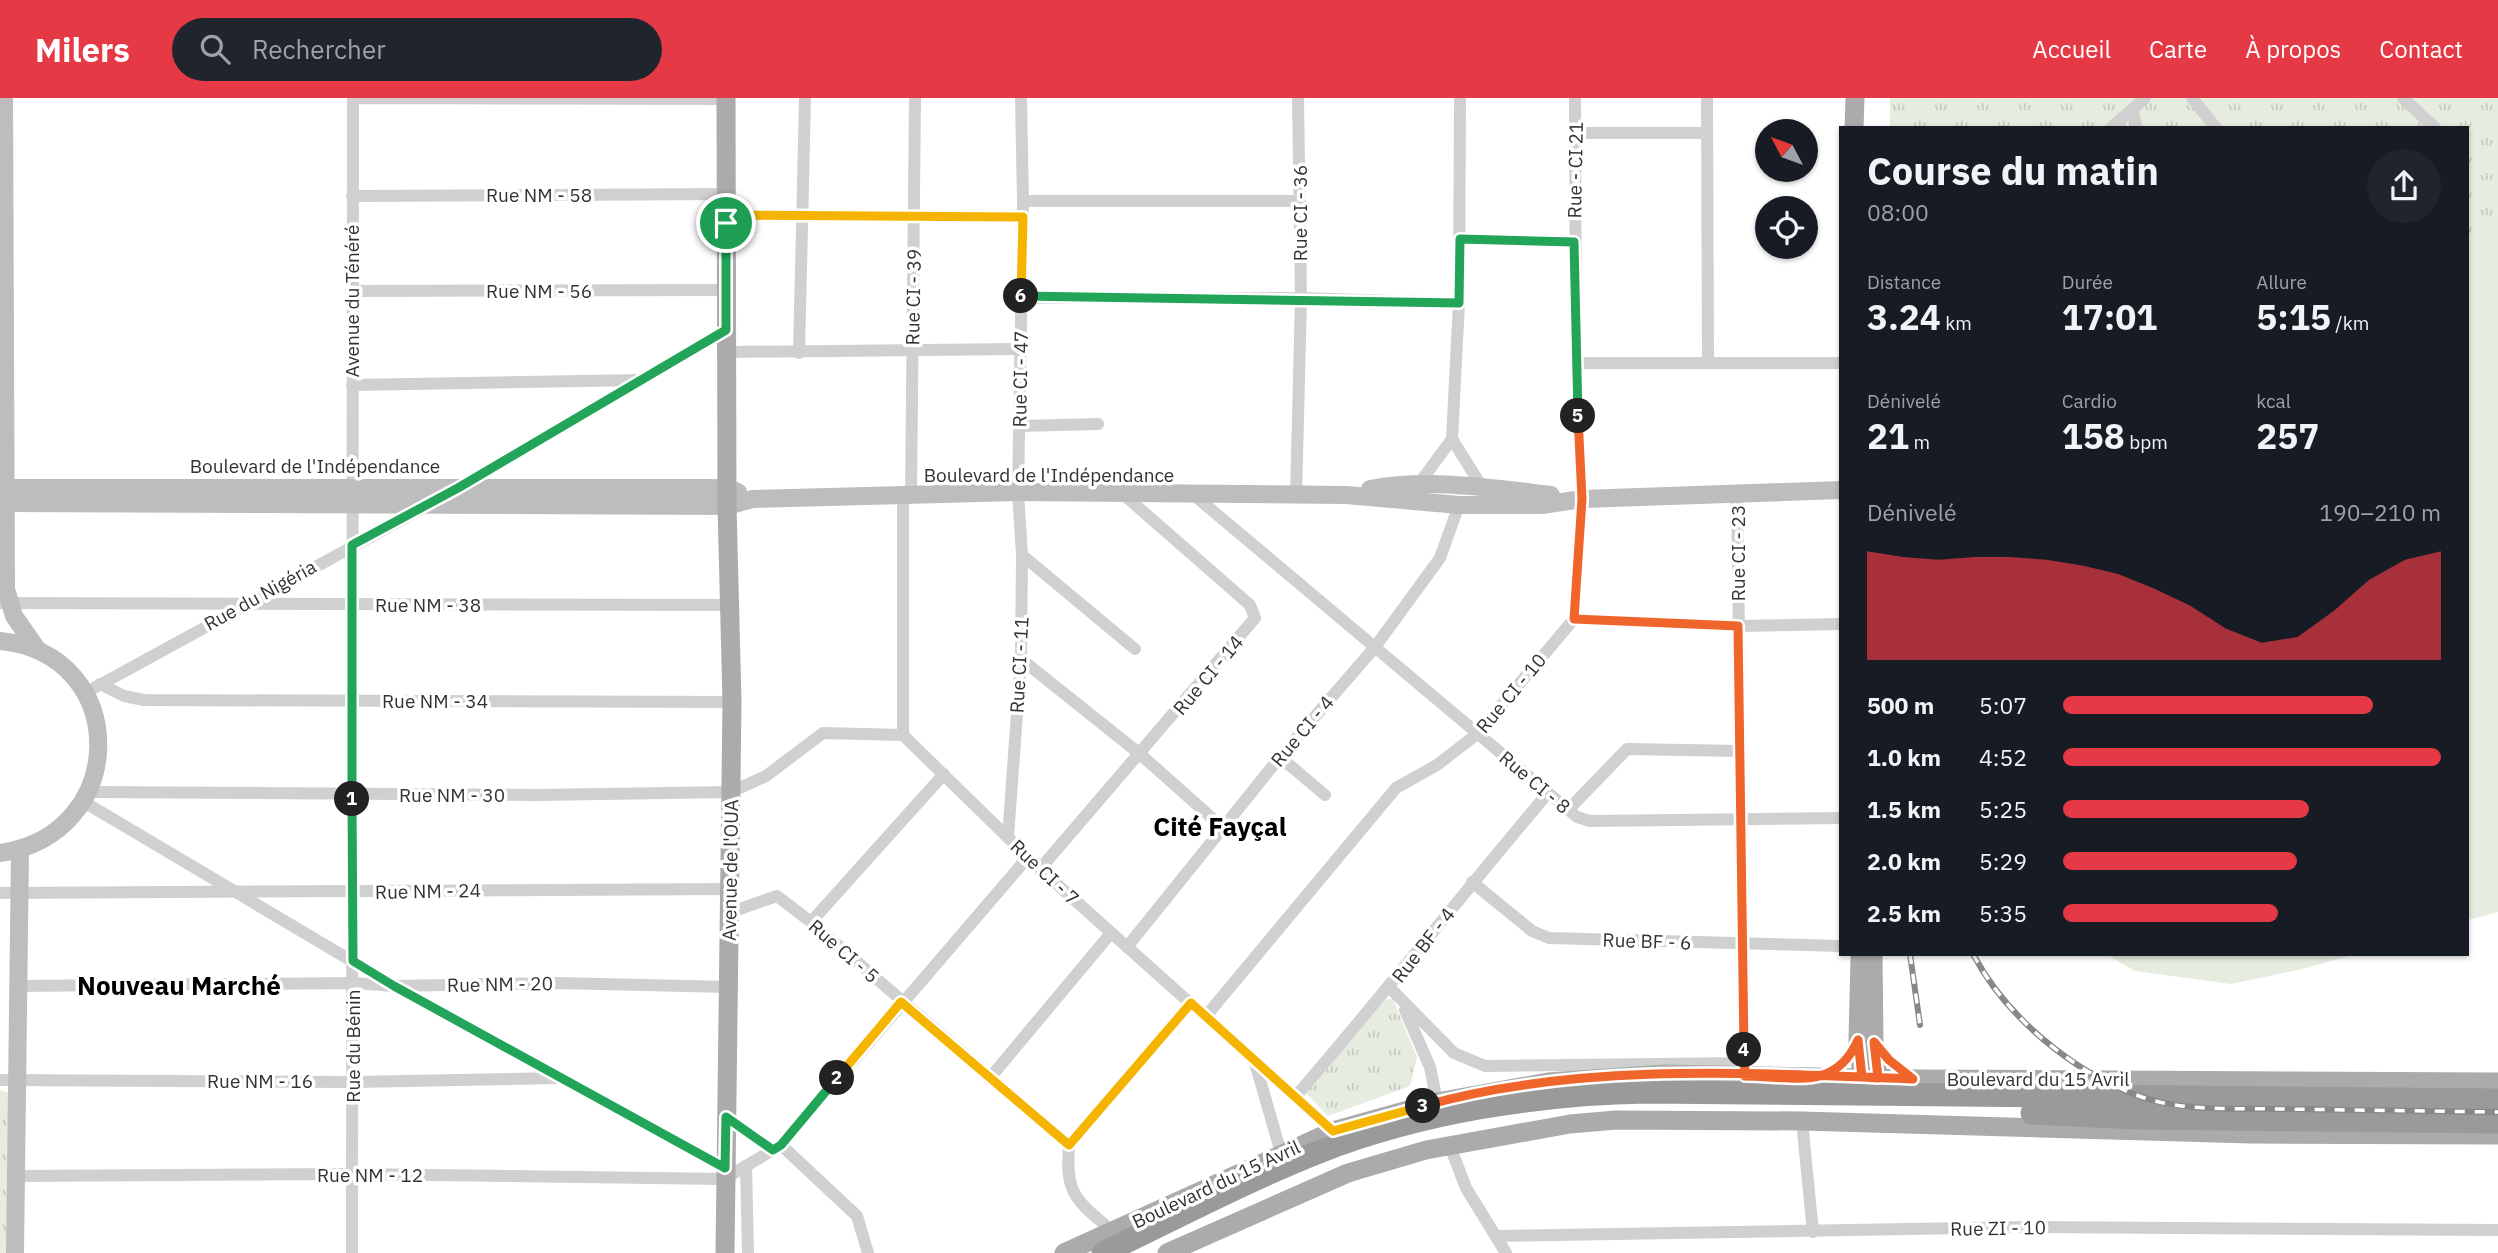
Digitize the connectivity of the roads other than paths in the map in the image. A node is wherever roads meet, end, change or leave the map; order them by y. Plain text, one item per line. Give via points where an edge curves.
1 (3, 98) edge
2 (353, 98) edge
3 (805, 98) edge
4 (915, 98) edge
5 (1021, 98) edge
6 (1297, 98) edge
7 (1460, 98) edge
8 (1575, 98) edge
9 (1707, 98) edge
10 (1855, 98) edge
11 (1868, 98) edge
12 (2145, 98) edge
13 (2192, 98) edge
14 (2403, 98) edge
15 (726, 99) edge
16 (2132, 110) junction
17 (1854, 126) edge
18 (1867, 126) edge
19 (2113, 126) edge
20 (2136, 126) edge
21 (2214, 126) edge
22 (2433, 126) edge
23 (1576, 132) junction
24 (1706, 133) junction
25 (726, 194) junction
26 (352, 196) junction
27 (1023, 201) junction
28 (1300, 201) junction
29 (726, 215) junction
30 (913, 216) junction
31 (800, 217) junction
32 (1023, 217) junction
33 (1460, 239) junction
34 (1574, 242) junction
35 (3, 289) edge
36 (726, 290) junction
37 (352, 291) junction
38 (1021, 298) junction
39 (1301, 298) junction
40 (1459, 303) junction
41 (726, 330) junction
42 (912, 349) junction
43 (1020, 349) junction
44 (726, 352) junction
45 (799, 353) junction
46 (1708, 361) junction
47 (1576, 363) junction
48 (1839, 363) edge
49 (645, 380) junction
50 (352, 385) junction
51 (1098, 424) dead end
52 (1019, 426) junction
53 (1452, 439) junction
54 (1418, 485) junction
55 (1482, 487) junction
56 (458, 488) junction
57 (1839, 490) edge
58 (1737, 491) junction
59 (1018, 492) junction
60 (1124, 494) junction
61 (2, 495) edge
62 (353, 495) junction
63 (1346, 495) junction
64 (907, 496) junction
65 (1195, 496) junction
66 (1296, 496) junction
67 (728, 497) junction
68 (1582, 499) junction
69 (1459, 505) junction
70 (427, 506) junction
71 (352, 545) junction
72 (1022, 555) junction
73 (4, 603) edge
74 (245, 603) junction
75 (352, 604) junction
76 (730, 605) junction
77 (1574, 619) junction
78 (1839, 624) edge
79 (1738, 626) junction
80 (0, 640) edge
81 (1374, 647) junction
82 (37, 649) junction
83 (1135, 649) dead end
84 (1021, 659) junction
85 (92, 689) junction
86 (351, 701) junction
87 (732, 702) junction
88 (1477, 734) junction
89 (903, 735) junction
90 (1741, 751) junction
91 (1140, 754) junction
92 (1279, 757) junction
93 (944, 774) junction
94 (731, 792) junction
95 (1548, 793) junction
96 (352, 794) junction
97 (1325, 795) dead end
98 (86, 797) junction
99 (1568, 810) junction
100 (1839, 818) edge
101 (1740, 821) junction
102 (1222, 827) junction
103 (1008, 837) junction
104 (20, 849) junction
105 (0, 853) edge
106 (1028, 857) junction
107 (1041, 869) junction
108 (1472, 882) junction
109 (730, 889) junction
110 (237, 891) junction
111 (353, 892) junction
112 (0, 893) edge
113 (20, 893) junction
114 (729, 913) junction
115 (811, 922) junction
116 (1111, 933) junction
117 (1741, 944) junction
118 (1839, 946) edge
119 (1127, 947) junction
120 (1860, 956) edge
121 (1872, 956) edge
122 (353, 961) junction
123 (353, 983) junction
124 (18, 986) junction
125 (394, 986) junction
126 (729, 987) junction
127 (1390, 988) junction
128 (901, 1002) junction
129 (1191, 1003) junction
130 (1206, 1016) junction
131 (1866, 1020) junction
132 (1866, 1041) junction
133 (1254, 1059) junction
134 (1745, 1069) junction
135 (1827, 1077) junction
136 (1870, 1077) junction
137 (562, 1078) junction
138 (989, 1079) junction
139 (1913, 1079) junction
140 (9, 1080) edge
141 (354, 1082) junction
142 (2498, 1082) edge
143 (1296, 1096) junction
144 (2498, 1100) edge
145 (1437, 1102) junction
146 (726, 1117) junction
147 (1802, 1122) junction
148 (2498, 1122) edge
149 (1333, 1131) junction
150 (2498, 1135) edge
151 (1069, 1145) junction
152 (1450, 1146) junction
153 (777, 1147) junction
154 (1281, 1153) junction
155 (746, 1166) junction
156 (725, 1173) junction
157 (353, 1174) junction
158 (16, 1176) junction
159 (1104, 1224) dead end
160 (2498, 1230) edge
161 (1813, 1232) junction
162 (1497, 1236) junction
163 (15, 1253) edge
164 (352, 1253) edge
165 (725, 1253) edge
166 (748, 1253) edge
167 (868, 1253) edge
168 (1065, 1253) edge
169 (1103, 1253) edge
170 (1134, 1253) edge
171 (1167, 1253) edge
172 (1506, 1253) edge

1 - 35 main road
2 - 15 street
2 - 26 street, Avenue du Ténéré
3 - 31 street
4 - 30 street, Rue CI - 39
5 - 27 street, Rue CI - 47
6 - 28 street, Rue CI - 36
7 - 33 street
8 - 23 street, Rue - CI 21
9 - 24 street
10 - 17 main road
11 - 18 main road
12 - 16 street
13 - 21 street
14 - 22 street
15 - 25 main road, Avenue de l'OUA
16 - 19 street
16 - 20 street
23 - 24 street
23 - 34 street, Rue - CI 21
24 - 46 street
25 - 26 street, Rue NM - 58
25 - 29 main road, Avenue de l'OUA
26 - 37 street, Avenue du Ténéré
27 - 28 street
27 - 32 street, Rue CI - 47
28 - 39 street, Rue CI - 36
29 - 31 street
29 - 36 main road, Avenue de l'OUA
30 - 31 street
30 - 32 street
30 - 42 street, Rue CI - 39
31 - 45 street
32 - 38 street, Rue CI - 47
33 - 34 street
33 - 40 street
34 - 47 street, Rue - CI 21
35 - 61 main road
36 - 37 street, Rue NM - 56
36 - 41 main road, Avenue de l'OUA
37 - 50 street, Avenue du Ténéré
38 - 39 street
38 - 43 street, Rue CI - 47
39 - 40 street
39 - 66 street, Rue CI - 36
40 - 53 street
41 - 44 main road, Avenue de l'OUA
41 - 49 street, Rue du Nigéria
42 - 43 street
42 - 45 street
42 - 64 street, Rue CI - 39
43 - 52 street, Rue CI - 47
44 - 45 street
44 - 67 main road, Avenue de l'OUA
46 - 47 street
46 - 48 street
47 - 68 street, Rue - CI 21
49 - 50 street
49 - 56 street, Rue du Nigéria
50 - 62 street, Avenue du Ténéré
51 - 52 street
52 - 59 street, Rue CI - 47
53 - 54 street
53 - 55 street
54 - 55 main road, Boulevard de l'Indépendance
54 - 63 main road, Boulevard de l'Indépendance
55 - 68 main road, Boulevard de l'Indépendance
56 - 62 main road, Boulevard de l'Indépendance
56 - 67 main road, Boulevard de l'Indépendance
56 - 70 street, Rue du Nigéria
57 - 58 main road, Boulevard de l'Indépendance
58 - 68 main road, Boulevard de l'Indépendance
58 - 79 street, Rue CI - 23
59 - 60 main road, Boulevard de l'Indépendance
59 - 64 main road, Boulevard de l'Indépendance
59 - 72 street, Rue CI - 11
60 - 65 main road, Boulevard de l'Indépendance
60 - 91 street, Rue CI - 14 via 1255,611 1255,618
61 - 62 main road, Boulevard de l'Indépendance
61 - 73 main road
62 - 70 main road, Boulevard de l'Indépendance
62 - 71 street, Rue du Bénin
63 - 66 main road, Boulevard de l'Indépendance
63 - 69 main road, Boulevard de l'Indépendance
64 - 67 main road, Boulevard de l'Indépendance
64 - 89 street, Rue CI - 39
65 - 66 main road, Boulevard de l'Indépendance
65 - 81 street, Rue CI - 8
67 - 70 main road, Boulevard de l'Indépendance
67 - 76 main road, Avenue de l'OUA
68 - 69 main road, Boulevard de l'Indépendance via 1542,505
68 - 77 street, Rue - CI 21
69 - 81 street, Rue CI - 4 via 1440,558
70 - 71 street, Rue du Nigéria
71 - 74 street, Rue du Nigéria
71 - 75 street, Rue du Bénin
72 - 83 street
72 - 84 street, Rue CI - 11
73 - 74 street, Rue NM - 38
73 - 82 main road
74 - 75 street, Rue NM - 38
74 - 85 street, Rue du Nigéria
75 - 76 street, Rue NM - 38
75 - 86 street, Rue du Bénin
76 - 87 main road, Avenue de l'OUA
77 - 79 street
77 - 88 street, Rue CI - 10
78 - 79 street
79 - 90 street, Rue CI - 23
80 - 82 main road
81 - 88 street, Rue CI - 8
81 - 92 street, Rue CI - 4
82 - 85 main road
84 - 91 street
84 - 103 street, Rue CI - 11
85 - 86 street, Rue NM - 34 via 144,700
85 - 98 main road via 99,759
86 - 87 street, Rue NM - 34
86 - 96 street, Rue du Bénin
87 - 94 main road, Avenue de l'OUA
88 - 95 street, Rue CI - 8
88 - 130 street, Rue CI - 10 via 1437,765 1396,788
89 - 93 street, Rue CI - 7
89 - 94 street via 823,733 766,776
90 - 99 street via 1627,749
90 - 101 street, Rue CI - 23
91 - 102 street
91 - 107 street, Rue CI - 14
92 - 97 street
92 - 102 street, Rue CI - 4
93 - 103 street, Rue CI - 7
93 - 115 street
94 - 96 street, Rue NM - 30
94 - 109 main road, Avenue de l'OUA
95 - 99 street, Rue CI - 8
95 - 108 street, Rue BF - 4
96 - 98 street, Rue NM - 30
96 - 111 street, Rue du Bénin
98 - 104 main road via 50,836
98 - 110 street
99 - 101 street, Rue CI - 8 via 1590,821
100 - 101 street, Rue CI - 8
101 - 117 street, Rue CI - 23
102 - 119 street, Rue CI - 4
103 - 106 street, Rue CI - 7
104 - 105 main road
104 - 113 main road
106 - 107 street, Rue CI - 7
106 - 128 street
107 - 116 street, Rue CI - 7
108 - 117 street, Rue BF - 6 via 1532,931 1549,939
108 - 127 street, Rue BF - 4
109 - 111 street, Rue NM - 24
109 - 114 main road, Avenue de l'OUA
110 - 111 street, Rue NM - 24
110 - 113 street, Rue NM - 24
110 - 122 street
111 - 122 street, Rue du Bénin
112 - 113 street, Rue NM - 24
113 - 124 main road
114 - 115 street, Rue CI - 5 via 777,896
114 - 126 main road, Avenue de l'OUA
115 - 128 street, Rue CI - 5
116 - 119 street, Rue CI - 7
116 - 138 street
117 - 118 street, Rue BF - 6
117 - 134 street, Rue CI - 23
119 - 129 street, Rue CI - 7
120 - 131 main road
121 - 131 main road
122 - 123 street, Rue du Bénin
122 - 125 street
123 - 124 street, Rue NM - 20
123 - 125 street, Rue NM - 20
123 - 141 street, Rue du Bénin
124 - 140 main road
125 - 126 street, Rue NM - 20
125 - 137 street
126 - 146 main road, Avenue de l'OUA
127 - 134 street via 1454,1053 1485,1066
127 - 143 street, Rue BF - 4
127 - 145 street via 1411,1020 1430,1067
128 - 138 street, Rue CI - 5
128 - 153 street
129 - 130 street, Rue CI - 7
129 - 151 street
130 - 133 street, Rue CI - 7
131 - 132 main road
132 - 135 main road
132 - 136 main road
132 - 139 main road
133 - 143 street, Rue CI - 7
133 - 154 street
134 - 135 main road, Boulevard du 15 Avril
134 - 145 main road, Boulevard du 15 Avril via 1597,1077
135 - 136 main road, Boulevard du 15 Avril
136 - 139 main road, Boulevard du 15 Avril
137 - 141 street, Rue NM - 16
137 - 156 street
138 - 151 street, Rue CI - 5
139 - 142 main road, Boulevard du 15 Avril
140 - 141 street, Rue NM - 16
140 - 158 main road
141 - 157 street, Rue du Bénin
143 - 149 street, Rue CI - 7
144 - 169 highway, Boulevard du 15 Avril via 1584,1095 1454,1114 1344,1143
145 - 149 main road, Boulevard du 15 Avril
146 - 153 street
146 - 156 main road, Avenue de l'OUA
147 - 150 main road via 2239,1134
147 - 152 main road via 1616,1120
147 - 161 street
148 - 170 highway, Boulevard du 15 Avril via 2136,1118 1858,1108 1584,1110 1451,1129 1340,1160
149 - 154 main road, Boulevard du 15 Avril
151 - 159 street via 1067,1174 1074,1195
152 - 162 street via 1466,1188
152 - 171 main road via 1328,1180
153 - 155 street
153 - 167 street via 857,1216
154 - 168 main road, Boulevard du 15 Avril
155 - 156 street
155 - 166 street
156 - 157 street, Rue NM - 12
156 - 165 main road, Avenue de l'OUA
157 - 158 street, Rue NM - 12
157 - 164 street, Rue du Bénin
158 - 163 main road
160 - 161 street, Rue ZI - 10 via 2025,1227
161 - 162 street, Rue ZI - 10
162 - 172 street

